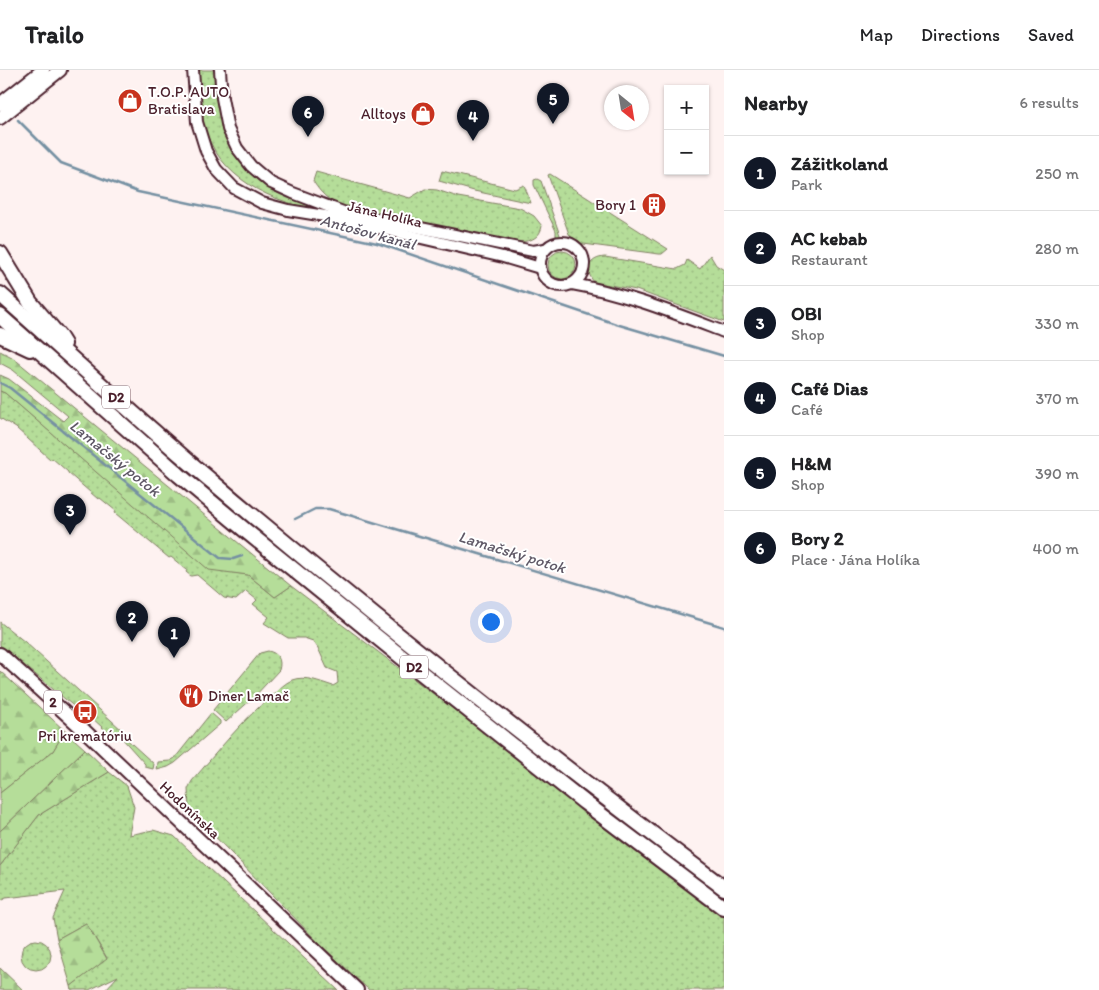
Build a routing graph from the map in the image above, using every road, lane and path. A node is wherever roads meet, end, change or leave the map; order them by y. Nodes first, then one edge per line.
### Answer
1 (43, 70) edge
2 (60, 70) edge
3 (193, 70) edge
4 (220, 70) edge
5 (0, 104) edge
6 (0, 118) edge
7 (545, 249) junction
8 (0, 253) edge
9 (540, 268) junction
10 (583, 271) junction
11 (572, 284) junction
12 (596, 288) junction
13 (0, 294) edge
14 (0, 316) edge
15 (724, 332) edge
16 (0, 335) edge
17 (46, 358) junction
18 (72, 358) junction
19 (0, 654) edge
20 (724, 888) edge
21 (724, 908) edge
22 (357, 990) edge

1 - 5 main road
2 - 6 main road
3 - 9 street, Jána Holíka
4 - 7 street, Jána Holíka
7 - 9 street
7 - 10 street
8 - 18 highway
9 - 11 street
10 - 11 street
10 - 12 street
11 - 12 street
12 - 15 street
13 - 18 highway, D2
14 - 17 highway, D2
16 - 17 highway
17 - 21 highway, D2
18 - 20 highway, D2
19 - 22 main road, Hodonínska / 2

